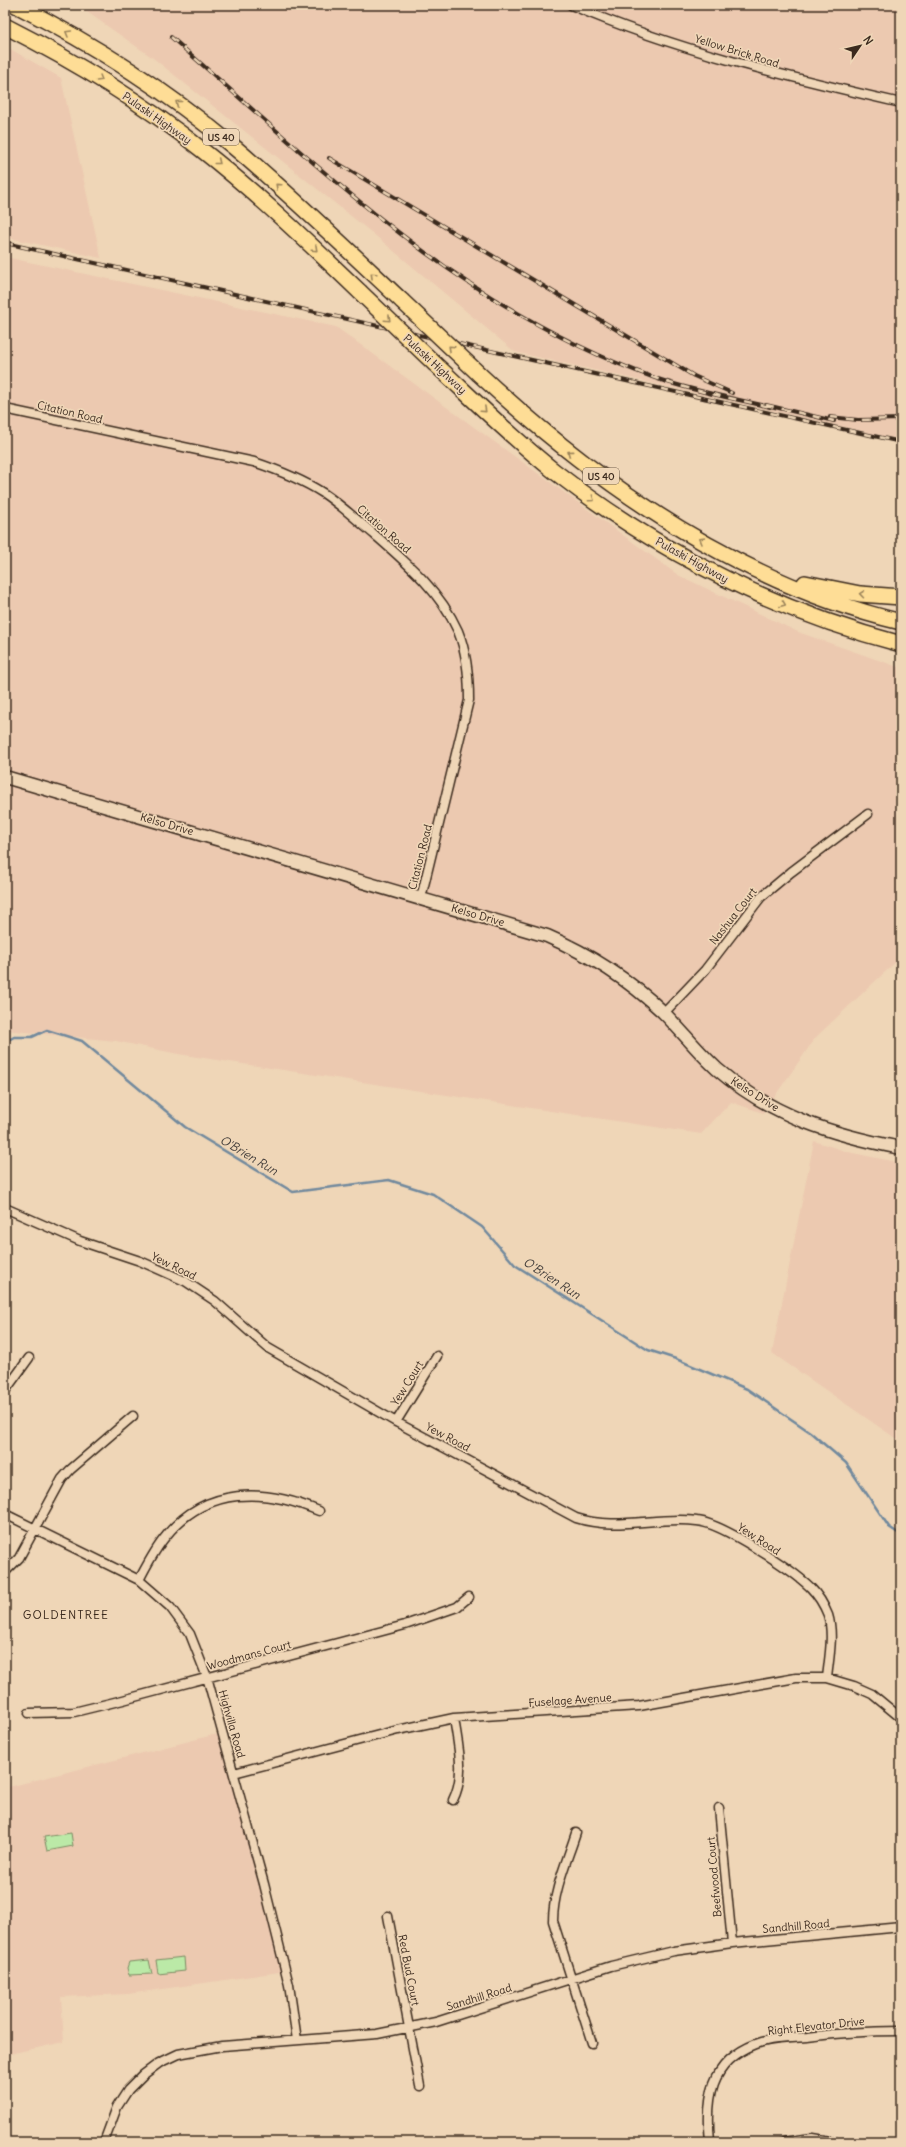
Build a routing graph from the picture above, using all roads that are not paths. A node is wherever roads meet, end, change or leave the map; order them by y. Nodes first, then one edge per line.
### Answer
1 (16, 5) edge
2 (571, 5) edge
3 (5, 26) edge
4 (901, 103) edge
5 (5, 409) edge
6 (760, 572) junction
7 (747, 589) junction
8 (901, 597) edge
9 (901, 622) edge
10 (901, 644) edge
11 (5, 777) edge
12 (868, 814) dead end
13 (421, 898) junction
14 (664, 1013) junction
15 (901, 1148) edge
16 (5, 1208) edge
17 (437, 1356) dead end
18 (29, 1358) dead end
19 (5, 1391) edge
20 (132, 1416) dead end
21 (396, 1422) junction
22 (319, 1511) dead end
23 (5, 1514) edge
24 (34, 1529) junction
25 (5, 1572) edge
26 (139, 1580) junction
27 (469, 1597) dead end
28 (207, 1677) junction
29 (827, 1678) junction
30 (29, 1713) dead end
31 (454, 1718) junction
32 (901, 1718) edge
33 (234, 1773) junction
34 (452, 1800) dead end
35 (719, 1808) dead end
36 (576, 1833) dead end
37 (388, 1916) dead end
38 (901, 1927) edge
39 (732, 1943) junction
40 (570, 1980) junction
41 (408, 2027) junction
42 (901, 2031) edge
43 (297, 2040) junction
44 (592, 2043) dead end
45 (420, 2086) dead end
46 (104, 2142) edge
47 (710, 2142) edge
48 (784, 2142) edge
49 (836, 2142) edge

6 -> 1 highway, Pulaski Highway / US 40, bridge
2 - 4 street, Yellow Brick Road
3 -> 7 highway, Pulaski Highway / US 40, bridge
5 - 13 street, Citation Road
6 - 7 highway
8 -> 6 highway
6 - 9 highway, Pulaski Highway / US 40
7 -> 10 highway, Pulaski Highway / US 40
11 - 13 street, Kelso Drive
12 - 14 street, Nashua Court
13 - 14 street, Kelso Drive
14 - 15 street, Kelso Drive
16 - 21 street, Yew Road
17 - 21 street, Yew Court
18 - 19 street
20 - 24 street
21 - 29 street, Yew Road
22 - 26 street
23 - 24 street, Highvilla Road
24 - 25 street
24 - 26 street, Highvilla Road
26 - 28 street, Highvilla Road
27 - 28 street, Woodmans Court
28 - 30 street, Woodmans Court
28 - 33 street, Highvilla Road
29 - 31 street, Fuselage Avenue
29 - 32 street, Fuselage Avenue
31 - 33 street, Fuselage Avenue
31 - 34 street
33 - 43 street, Highvilla Road
35 - 39 street, Beefwood Court
36 - 40 street
37 - 41 street, Red Bud Court
38 - 39 street, Sandhill Road
39 - 40 street, Sandhill Road
40 - 41 street, Sandhill Road
40 - 44 street
41 - 43 street, Sandhill Road
41 - 45 street, Red Bud Court
42 - 47 street, Right Elevator Drive
43 - 46 street, Sandhill Road
48 - 49 street

